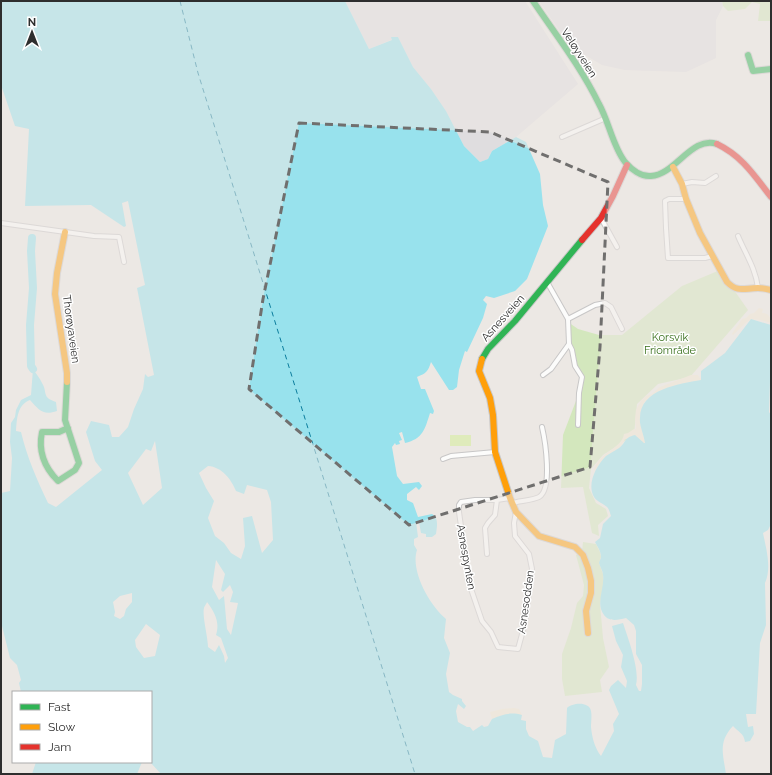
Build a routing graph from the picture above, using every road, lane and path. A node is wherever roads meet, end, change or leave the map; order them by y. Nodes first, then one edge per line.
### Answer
1 (534, 1) edge
2 (748, 55) dead end
3 (771, 69) edge
4 (606, 118) junction
5 (562, 137) dead end
6 (626, 165) junction
7 (673, 167) junction
8 (716, 176) dead end
9 (682, 184) junction
10 (771, 198) edge
11 (686, 199) junction
12 (601, 218) junction
13 (1, 223) edge
14 (65, 232) junction
15 (738, 236) dead end
16 (616, 247) dead end
17 (712, 256) junction
18 (124, 262) dead end
19 (547, 282) junction
20 (758, 288) junction
21 (771, 290) edge
22 (568, 319) junction
23 (622, 328) dead end
24 (569, 344) junction
25 (543, 375) dead end
26 (578, 424) dead end
27 (542, 427) dead end
28 (68, 428) junction
29 (495, 452) junction
30 (443, 459) dead end
31 (497, 500) junction
32 (511, 500) junction
33 (516, 512) junction
34 (486, 554) dead end
35 (588, 633) dead end
36 (518, 649) joint

1 - 4 street, Veløyveien
2 - 3 street
4 - 5 street
4 - 6 street, Veløyveien
6 - 7 street
6 - 12 street, Asnesveien
7 - 9 street
7 - 10 street
8 - 9 street
9 - 11 street
11 - 17 street
11 - 17 street
12 - 16 street
12 - 19 street, Asnesveien
13 - 14 street
14 - 18 street
14 - 28 street, Thorøyaveien
15 - 20 street
17 - 20 street
19 - 22 street
19 - 29 street, Asnesveien
20 - 21 street
22 - 23 street
22 - 24 street
24 - 25 street
24 - 26 street
27 - 32 street, Asnespynten
28 - 28 street, Thorøyaveien
29 - 30 street
29 - 32 street, Asnesveien
31 - 32 street, Asnespynten
31 - 34 street, Asnespynten
31 - 36 street, Asnespynten
32 - 33 street, Asnesveien
33 - 35 street, Asnesveien
33 - 36 street, Asnesodden

